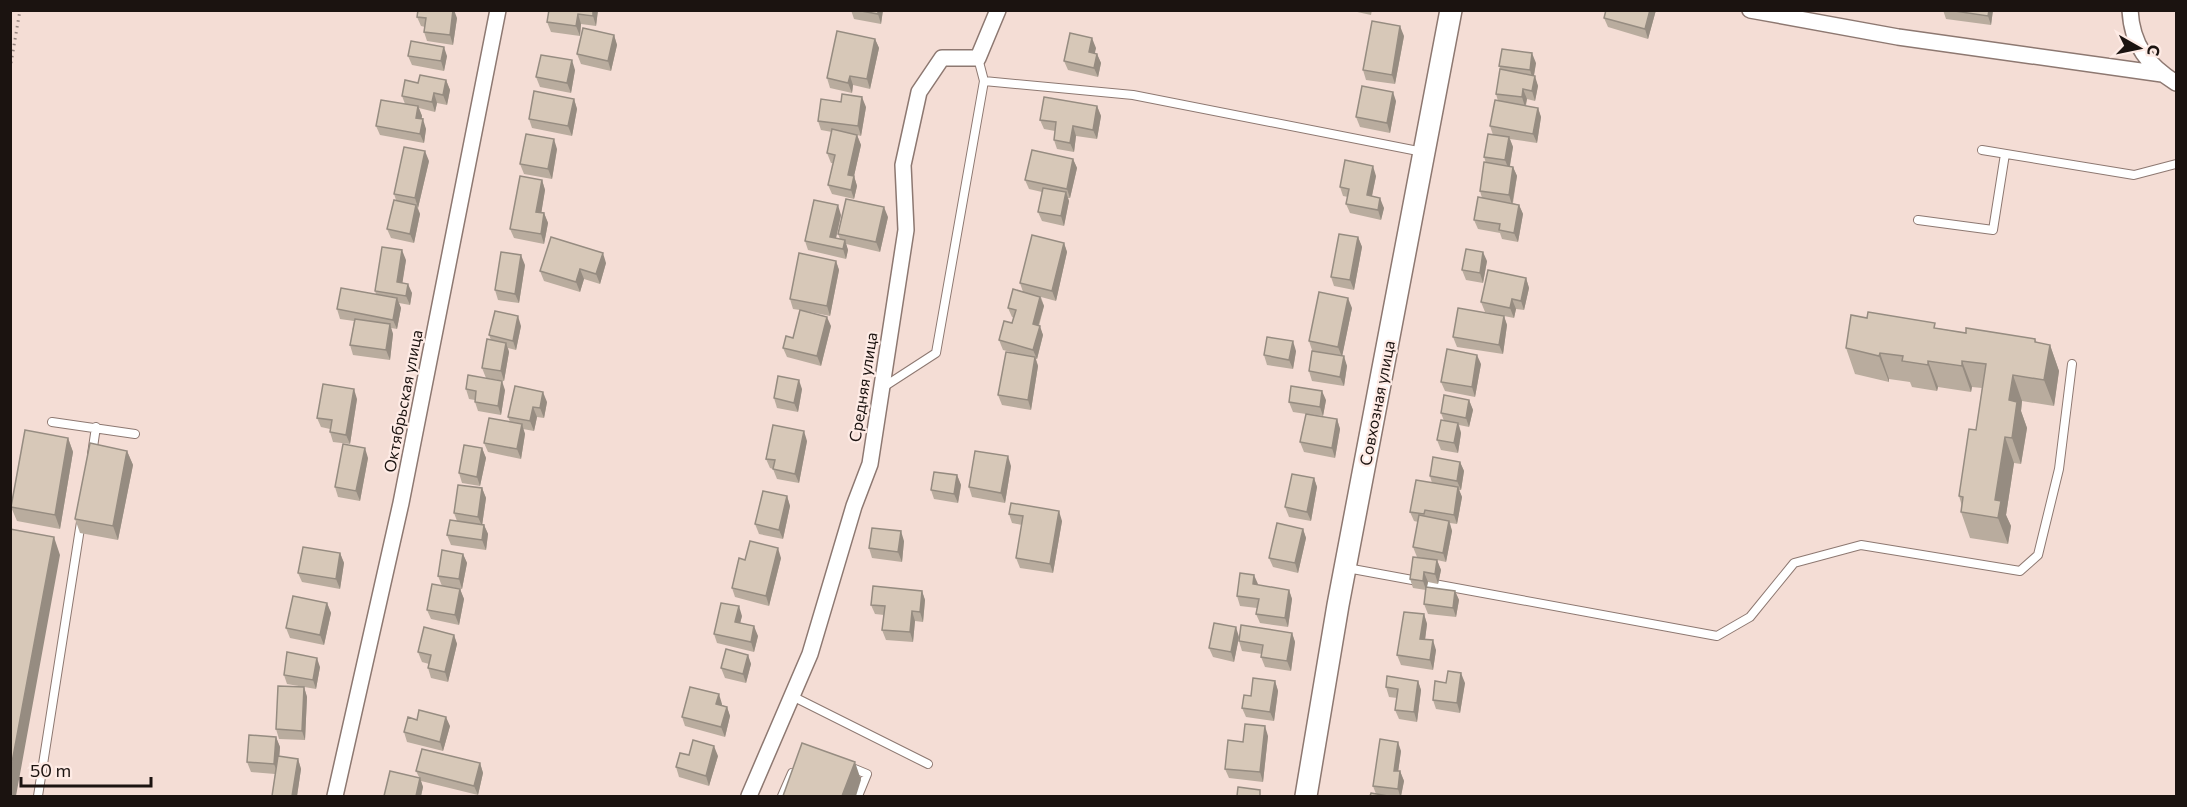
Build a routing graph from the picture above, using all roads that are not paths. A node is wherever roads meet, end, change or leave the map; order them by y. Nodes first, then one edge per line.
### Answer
1 (498, 10) edge
2 (998, 10) edge
3 (1451, 10) edge
4 (1750, 10) edge
5 (2130, 10) edge
6 (978, 58) junction
7 (2162, 74) junction
8 (984, 81) junction
9 (2176, 83) edge
10 (1982, 150) dead end
11 (1424, 153) junction
12 (2005, 154) junction
13 (2176, 164) edge
14 (1917, 220) dead end
15 (2072, 364) dead end
16 (882, 388) junction
17 (52, 422) dead end
18 (96, 427) junction
19 (135, 434) dead end
20 (90, 462) edge
21 (83, 508) edge
22 (1346, 567) junction
23 (792, 696) junction
24 (928, 764) dead end
25 (846, 765) edge
26 (795, 766) edge
27 (38, 796) edge
28 (335, 796) edge
29 (749, 796) edge
30 (782, 796) edge
31 (858, 796) edge
32 (1306, 796) edge

1 - 28 street, Октябрьская улица
2 - 6 street
3 - 11 street, Совхозная улица
4 - 7 street
5 - 7 street
6 - 8 lane
6 - 16 street, Средняя улица
7 - 9 street
8 - 11 lane
8 - 16 lane
10 - 12 lane
11 - 22 street, Совхозная улица
12 - 13 lane
12 - 14 lane
15 - 22 lane
16 - 23 street, Средняя улица
17 - 18 lane
18 - 19 lane
18 - 20 lane
21 - 27 lane
22 - 32 street, Совхозная улица
23 - 24 lane
23 - 29 street, Средняя улица
25 - 31 lane
26 - 30 lane

